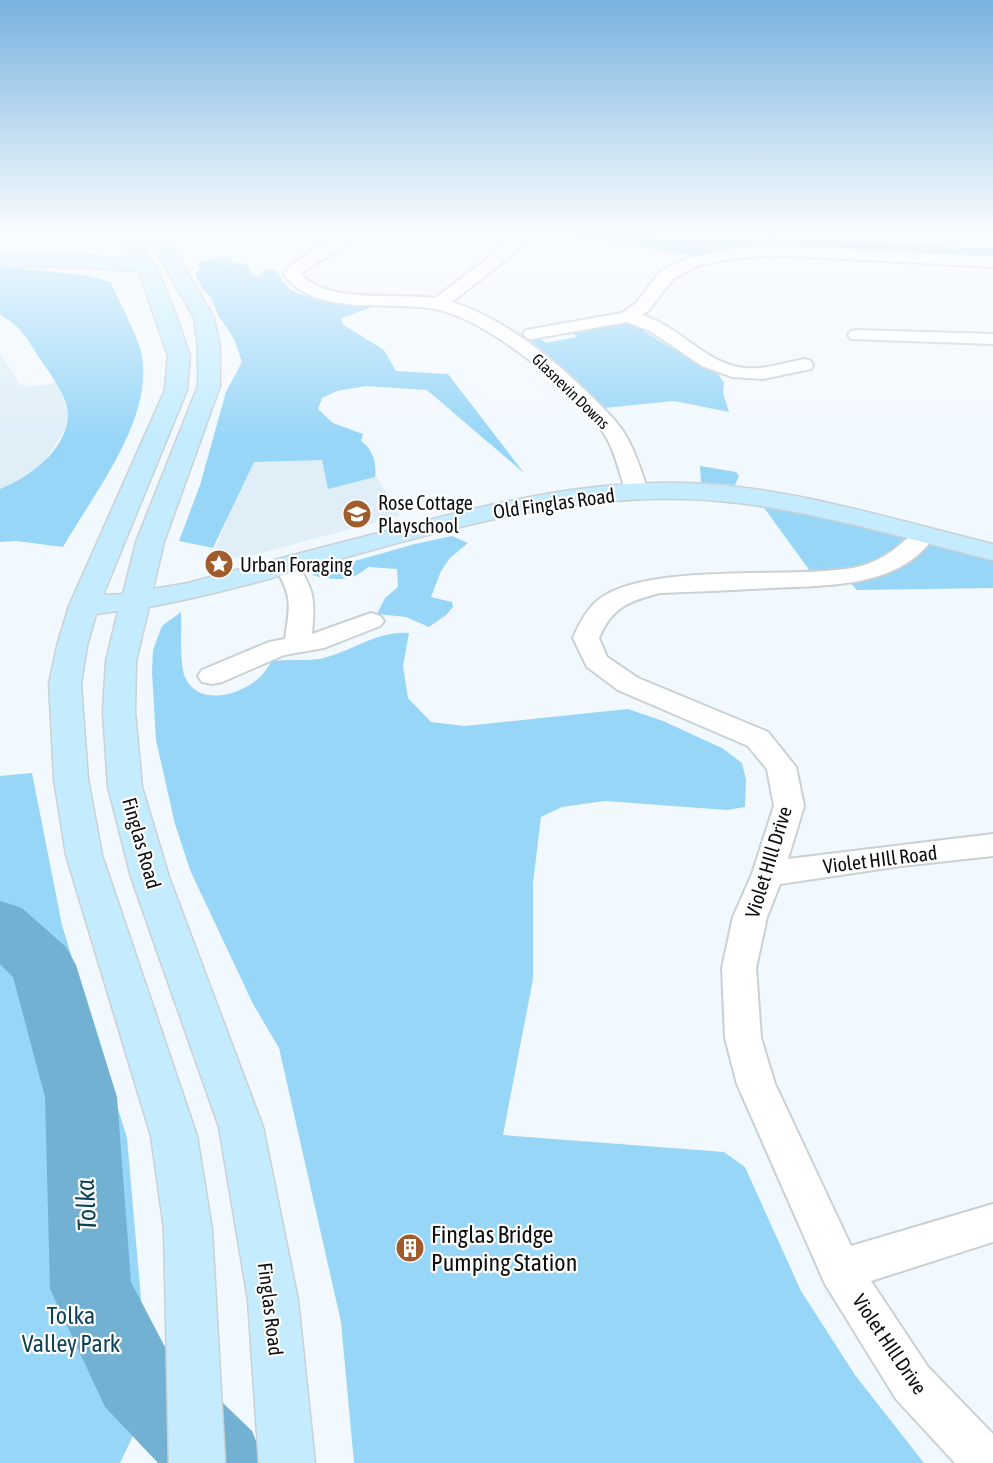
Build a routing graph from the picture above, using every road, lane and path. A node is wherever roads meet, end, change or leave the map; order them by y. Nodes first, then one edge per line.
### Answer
1 (161, 301) edge
2 (191, 301) edge
3 (392, 301) edge
4 (442, 301) edge
5 (646, 301) edge
6 (439, 304) junction
7 (627, 317) junction
8 (532, 334) dead end
9 (857, 335) dead end
10 (993, 339) edge
11 (804, 365) dead end
12 (637, 492) junction
13 (922, 537) junction
14 (993, 552) edge
15 (286, 566) junction
16 (136, 601) junction
17 (84, 606) junction
18 (371, 621) dead end
19 (298, 644) junction
20 (212, 676) dead end
21 (993, 845) edge
22 (768, 874) junction
23 (993, 1223) edge
24 (840, 1270) junction
25 (197, 1463) edge
26 (287, 1463) edge
27 (988, 1463) edge

1 - 17 main road, Finglas Road
2 - 16 main road, Finglas Road
3 - 6 street, Glasnevin Downs
4 - 6 street
5 - 7 street
6 - 12 street, Glasnevin Downs
7 - 8 street, Glasnevin Downs
7 - 11 street, Glasnevin Downs
9 - 10 street
12 - 13 main road, Old Finglas Road
12 - 15 main road, Old Finglas Road
13 - 14 main road, Old Finglas Road
13 - 22 street, Violet HIll Drive
15 - 16 main road, Old Finglas Road
15 - 19 street
16 - 17 main road, Old Finglas Road
16 - 26 main road, Finglas Road
17 - 25 main road, Finglas Road
18 - 19 street
19 - 20 street
21 - 22 street, Violet HIll Road
22 - 24 street, Violet HIll Drive
23 - 24 street
24 - 27 street, Violet HIll Drive

